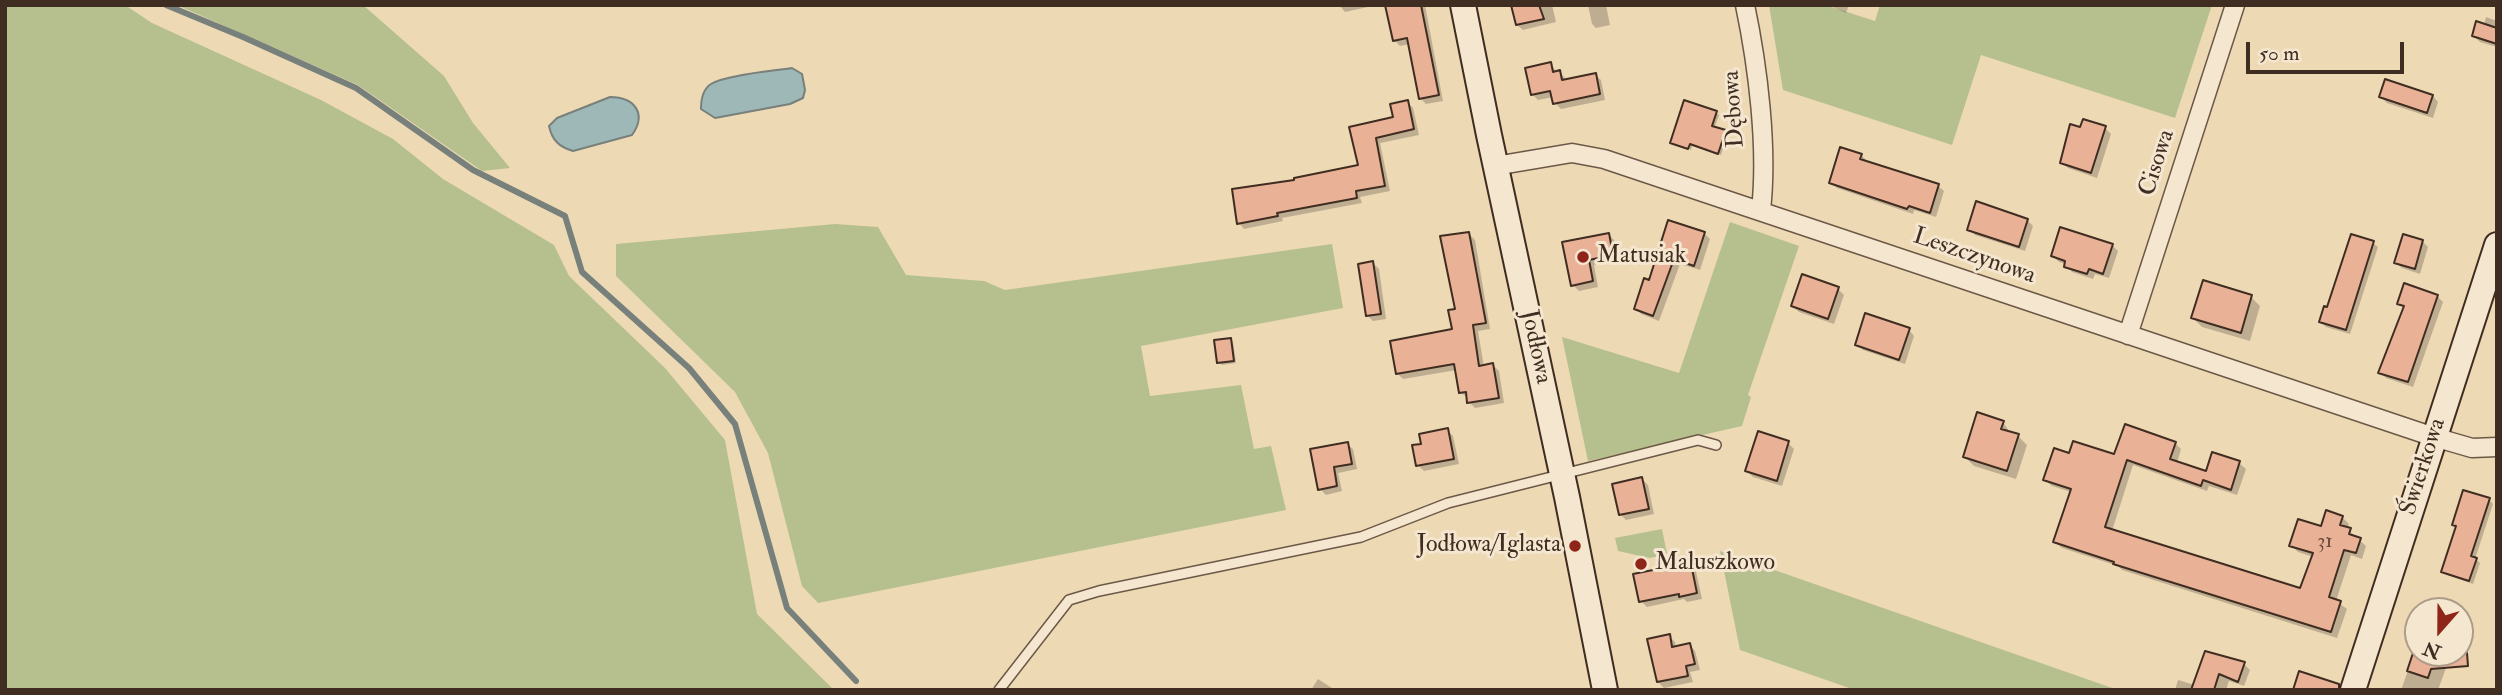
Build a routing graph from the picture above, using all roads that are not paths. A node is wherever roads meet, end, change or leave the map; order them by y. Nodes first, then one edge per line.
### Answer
1 (1463, 5) edge
2 (1745, 5) edge
3 (2235, 5) edge
4 (1495, 166) junction
5 (1761, 210) junction
6 (2497, 245) edge
7 (2128, 335) junction
8 (2434, 437) junction
9 (1716, 445) dead end
10 (2497, 447) edge
11 (1562, 475) junction
12 (999, 690) edge
13 (1605, 690) edge
14 (2353, 690) edge

1 - 4 street, Jodłowa
2 - 5 street, Dębowa
3 - 7 street, Cisowa
4 - 5 street, Leszczynowa
4 - 11 street, Jodłowa
5 - 7 street, Leszczynowa
6 - 8 street, Świerkowa
7 - 8 street, Leszczynowa
8 - 10 street, Leszczynowa
8 - 14 street, Świerkowa
9 - 11 lane
11 - 12 lane
11 - 13 street, Jodłowa

